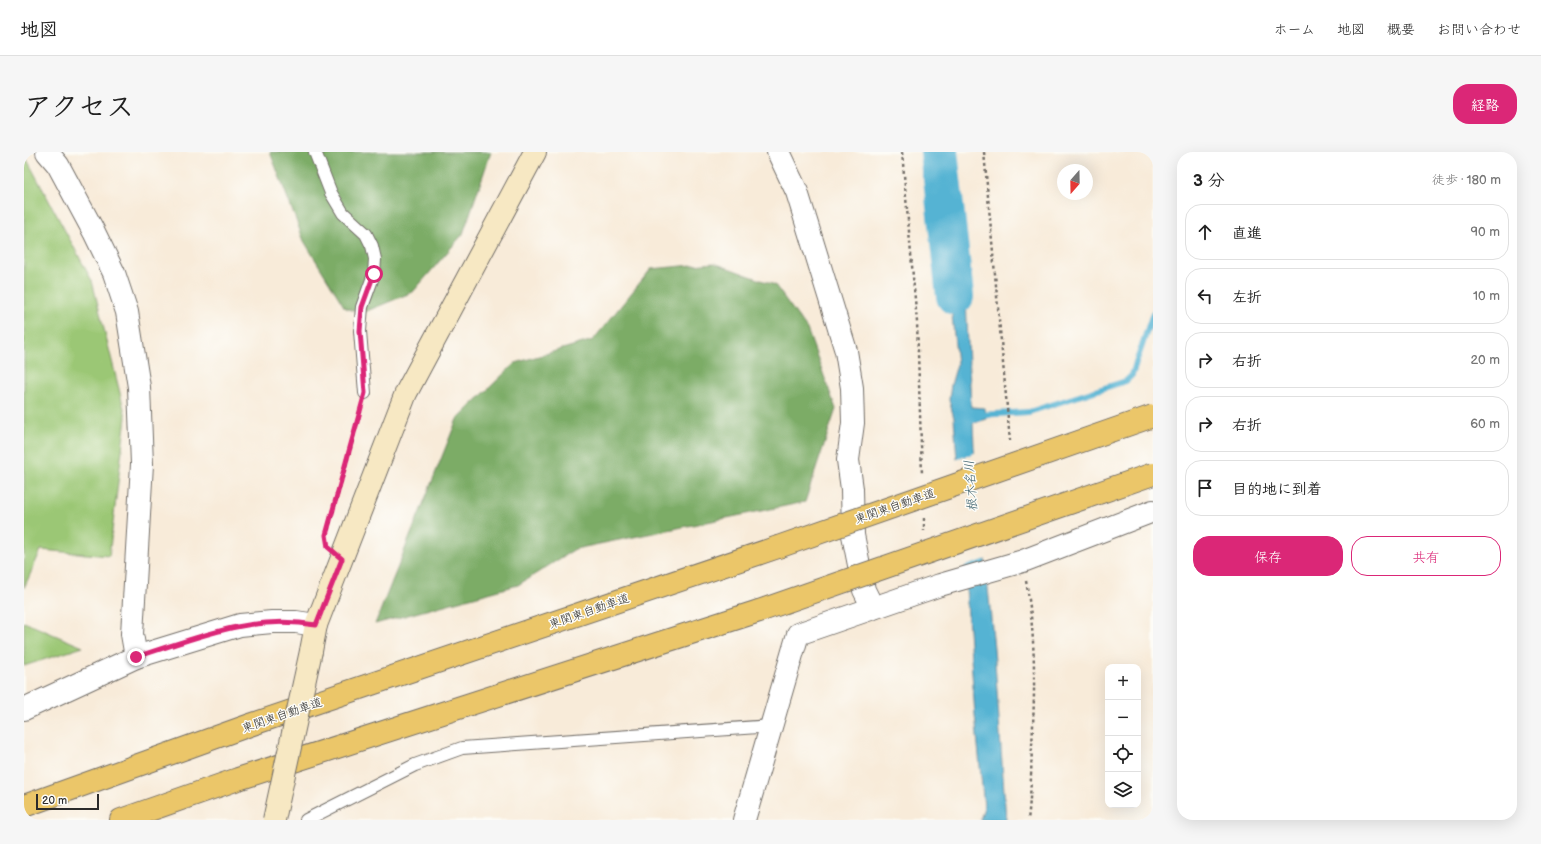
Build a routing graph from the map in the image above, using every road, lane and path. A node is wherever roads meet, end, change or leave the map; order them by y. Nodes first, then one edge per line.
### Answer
1 (47, 152) edge
2 (315, 152) edge
3 (535, 152) edge
4 (778, 152) edge
5 (902, 152) edge
6 (984, 152) edge
7 (365, 393) joint
8 (1153, 416) edge
9 (1010, 441) dead end
10 (1153, 474) edge
11 (922, 479) dead end
12 (923, 511) dead end
13 (1153, 511) edge
14 (924, 534) dead end
15 (342, 559) junction
16 (1017, 563) junction
17 (873, 608) junction
18 (316, 625) junction
19 (136, 657) junction
20 (24, 709) edge
21 (771, 726) junction
22 (24, 806) edge
23 (121, 820) edge
24 (274, 820) edge
25 (306, 820) edge
26 (744, 820) edge
27 (1028, 820) edge

1 - 19 street
2 - 7 lane
3 - 15 street
4 - 17 street
5 - 11 path
6 - 9 path
7 - 15 path
8 - 22 highway, 東関東自動車道, bridge
10 - 23 highway, bridge
12 - 14 path
13 - 16 street
15 - 18 street
16 - 17 street
16 - 27 path
17 - 21 street
18 - 19 street
18 - 24 street, bridge
19 - 20 street
21 - 25 lane
21 - 26 street

